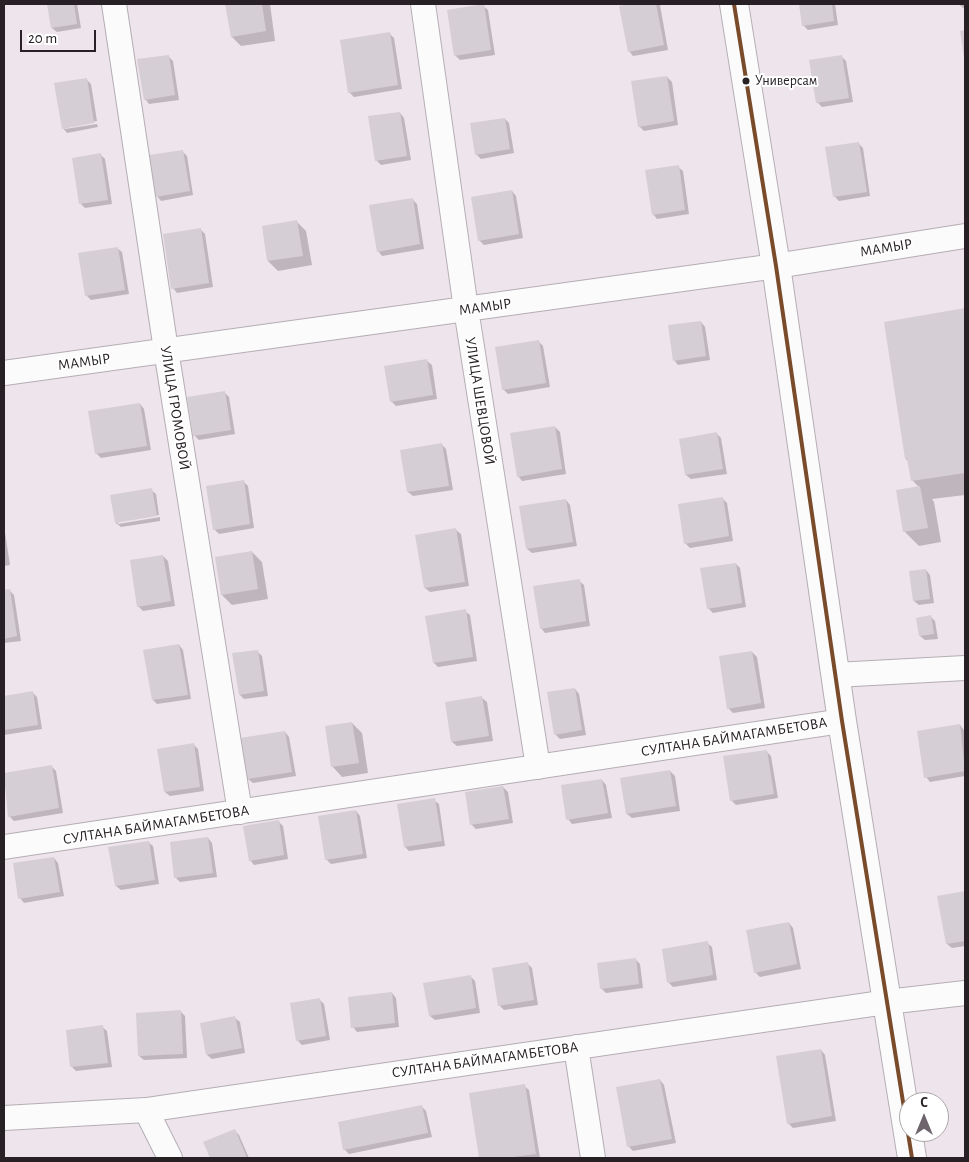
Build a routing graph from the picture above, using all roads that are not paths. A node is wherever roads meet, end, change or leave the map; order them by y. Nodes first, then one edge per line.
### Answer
1 (114, 4) edge
2 (423, 4) edge
3 (734, 4) edge
4 (965, 236) edge
5 (776, 266) junction
6 (466, 309) junction
7 (166, 350) junction
8 (4, 374) edge
9 (965, 668) edge
10 (835, 675) junction
11 (842, 721) junction
12 (538, 767) junction
13 (240, 812) junction
14 (4, 848) edge
15 (965, 993) edge
16 (887, 1002) junction
17 (576, 1047) junction
18 (146, 1110) junction
19 (4, 1118) edge
20 (170, 1158) edge
21 (594, 1158) edge
22 (912, 1158) edge

1 - 7 street, УЛИЦА ГРОМОВОЙ
2 - 6 street, УЛИЦА ШЕВЦОВОЙ
3 - 5 main road
4 - 5 street, МАМЫР
5 - 6 street, МАМЫР
5 - 10 main road
6 - 7 street, МАМЫР
6 - 12 street, УЛИЦА ШЕВЦОВОЙ
7 - 8 street, МАМЫР
7 - 13 street, УЛИЦА ГРОМОВОЙ
9 - 10 street
10 - 11 main road
11 - 12 street, СУЛТАНА БАЙМАГАМБЕТОВА
11 - 16 main road
12 - 13 street, СУЛТАНА БАЙМАГАМБЕТОВА
13 - 14 street, СУЛТАНА БАЙМАГАМБЕТОВА
15 - 16 street, СУЛТАНА БАЙМАГАМБЕТОВА
16 - 17 street, СУЛТАНА БАЙМАГАМБЕТОВА
16 - 22 main road
17 - 18 street, СУЛТАНА БАЙМАГАМБЕТОВА
17 - 21 street
18 - 19 street, СУЛТАНА БАЙМАГАМБЕТОВА
18 - 20 street

